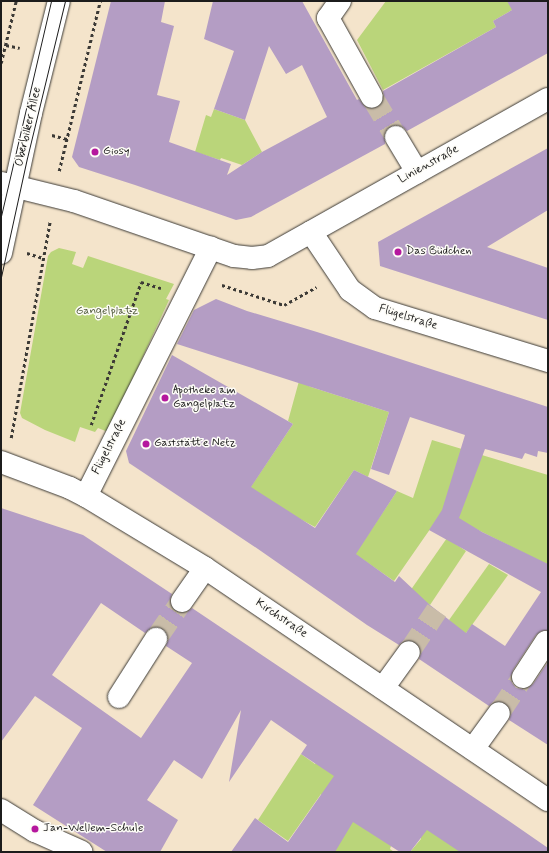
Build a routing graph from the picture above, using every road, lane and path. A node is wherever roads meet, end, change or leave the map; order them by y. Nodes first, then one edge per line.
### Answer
1 (16, 1) edge
2 (59, 1) edge
3 (100, 1) edge
4 (340, 1) edge
5 (5, 45) junction
6 (21, 48) dead end
7 (1, 63) edge
8 (372, 97) tunnel mouth
9 (548, 99) edge
10 (51, 135) dead end
11 (396, 137) tunnel mouth
12 (67, 139) junction
13 (416, 172) junction
14 (58, 176) dead end
15 (8, 185) edge
16 (49, 222) dead end
17 (311, 232) junction
18 (211, 248) junction
19 (1, 253) edge
20 (27, 253) dead end
21 (43, 258) junction
22 (338, 273) junction
23 (196, 277) junction
24 (186, 297) junction
25 (548, 361) edge
26 (89, 430) dead end
27 (11, 438) dead end
28 (1, 462) edge
29 (86, 496) junction
30 (205, 568) junction
31 (182, 601) tunnel mouth
32 (156, 640) tunnel mouth
33 (546, 642) dead end
34 (409, 652) tunnel mouth
35 (523, 677) tunnel mouth
36 (383, 688) junction
37 (119, 697) dead end
38 (499, 712) tunnel mouth
39 (474, 749) junction
40 (548, 800) edge
41 (1, 810) edge
42 (82, 852) edge

1 - 5 path
2 - 15 street, Oberbilker Allee
3 - 12 path
4 - 8 street
5 - 6 path
5 - 7 path
9 - 13 street, Linienstraße
10 - 12 path
11 - 13 street
12 - 14 path
13 - 17 street, Linienstraße
15 - 18 street
15 - 19 street, Oberbilker Allee
16 - 21 path
17 - 18 street
17 - 22 street, Flügelstraße
18 - 23 street, Flügelstraße
20 - 21 path
21 - 27 path
22 - 23 path
22 - 25 street, Flügelstraße
23 - 24 street, Flügelstraße
24 - 26 path
24 - 29 street, Flügelstraße
28 - 29 street, Kirchstraße
29 - 30 street, Kirchstraße
30 - 31 street
30 - 36 street, Kirchstraße
32 - 37 street
33 - 35 street
34 - 36 street
36 - 39 street, Kirchstraße
38 - 39 street
39 - 40 street, Kirchstraße
41 - 42 street

